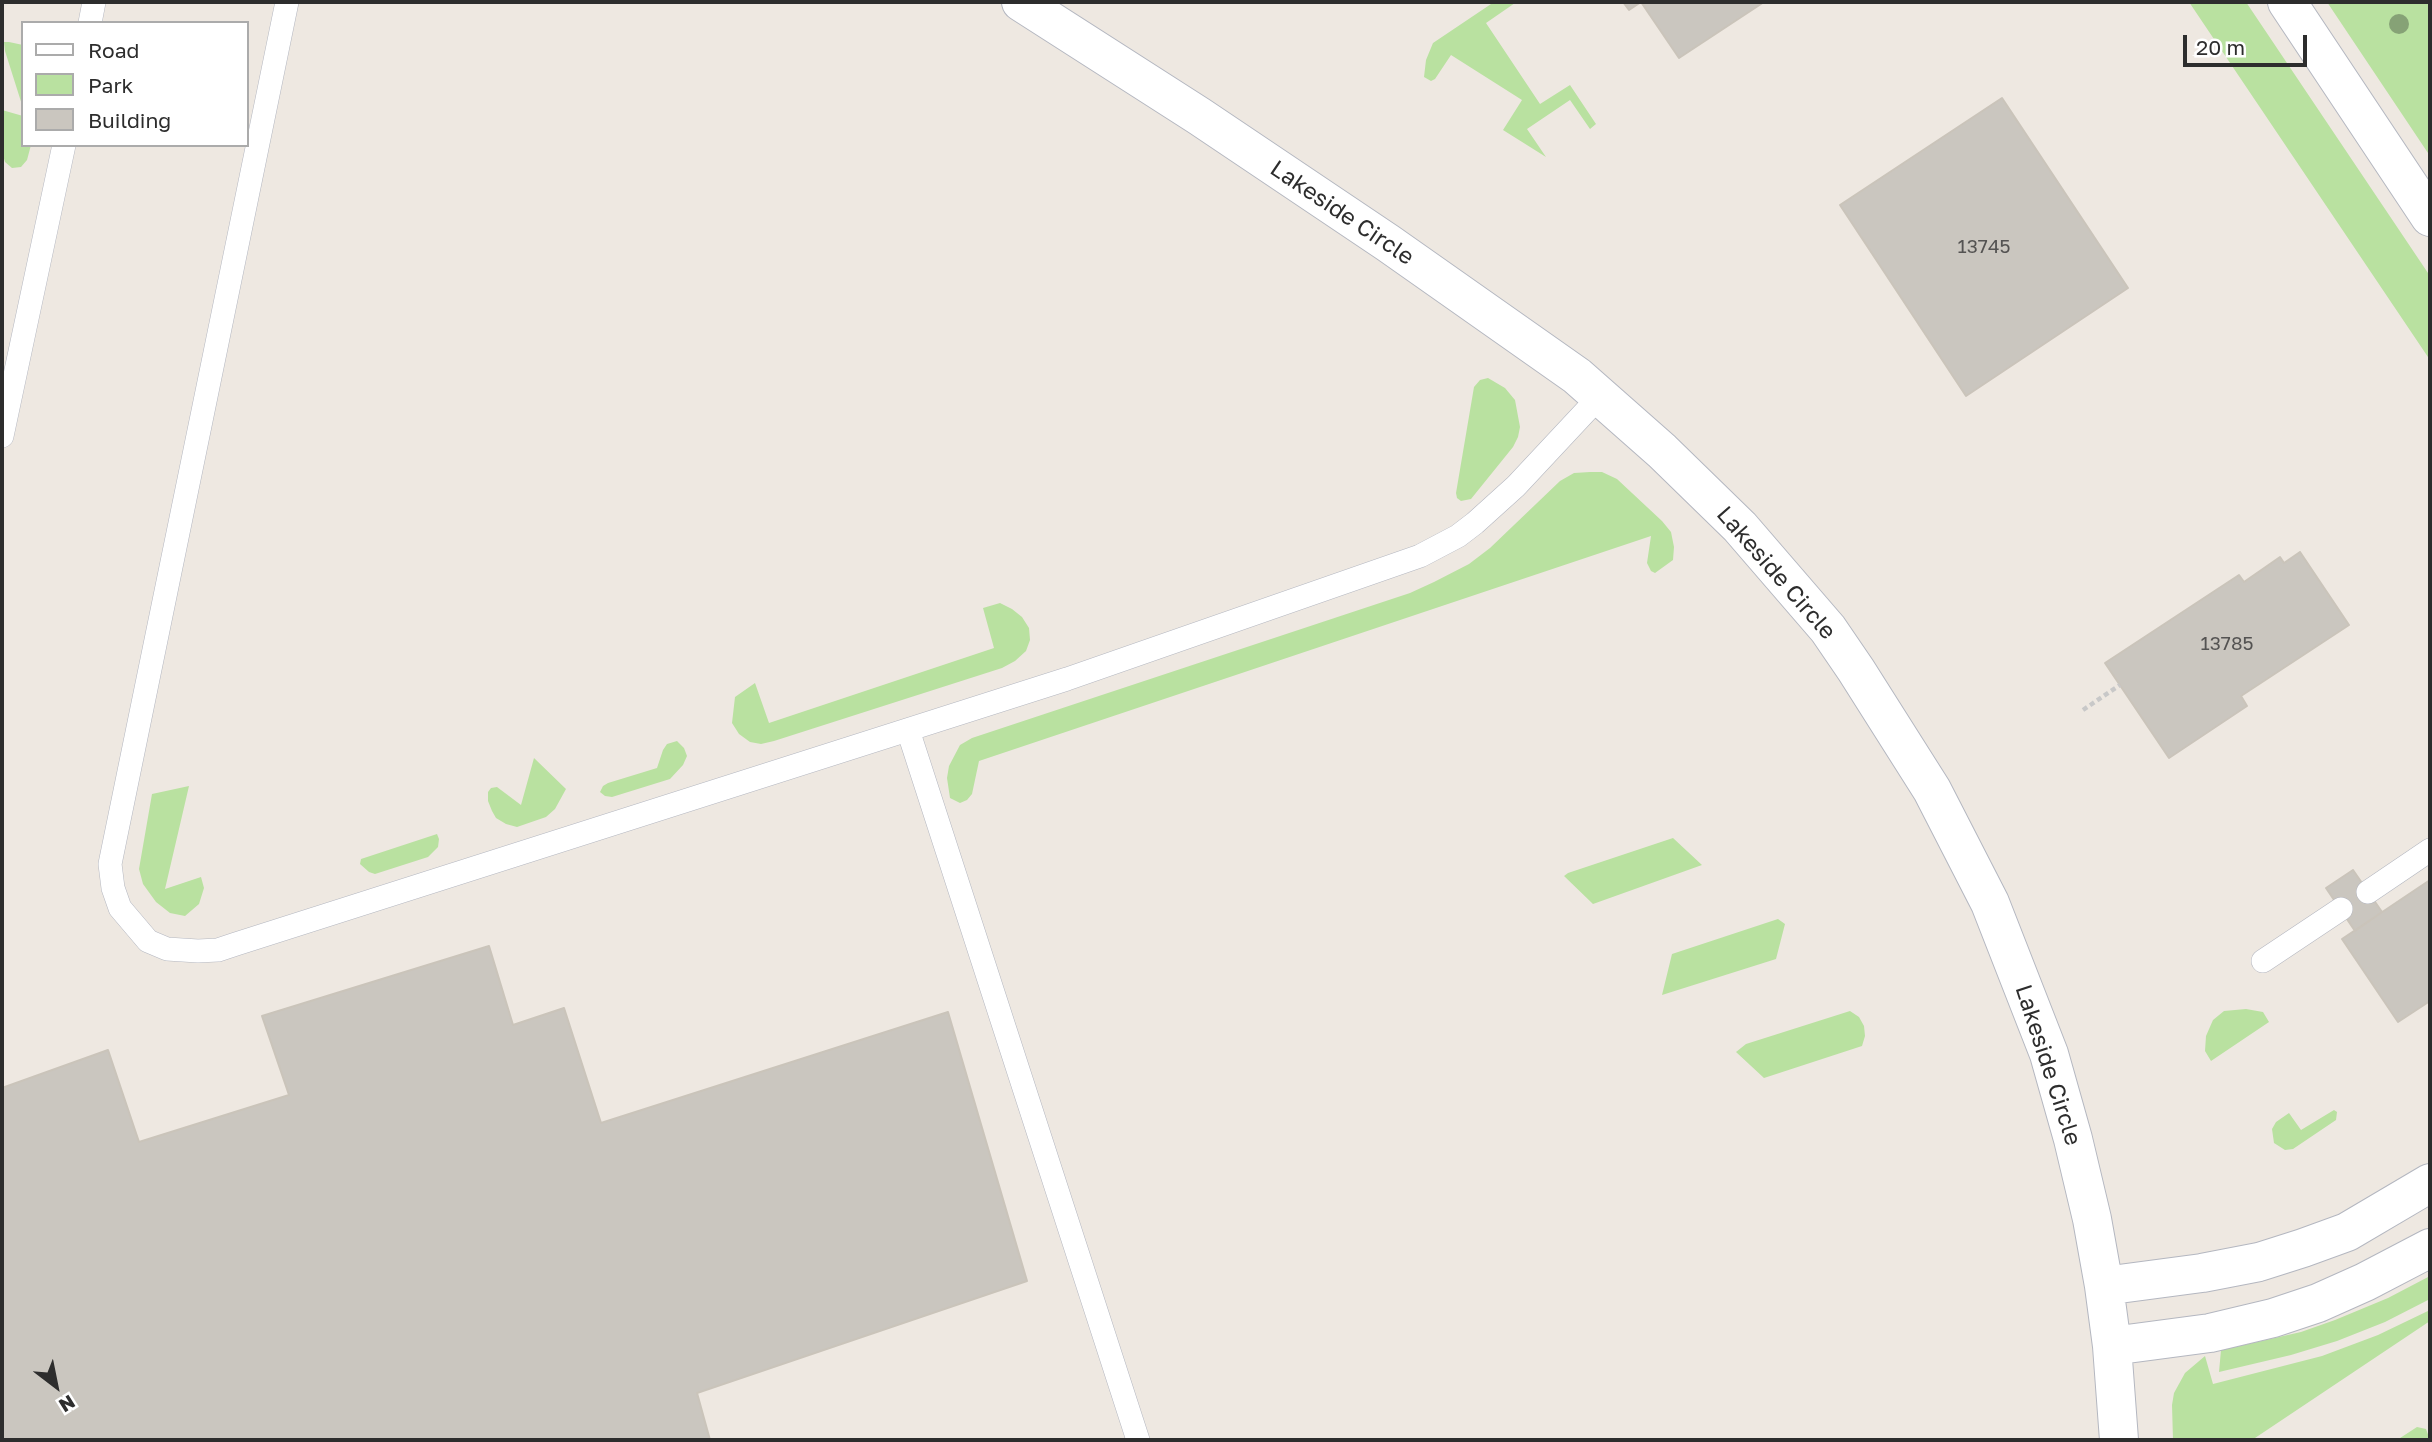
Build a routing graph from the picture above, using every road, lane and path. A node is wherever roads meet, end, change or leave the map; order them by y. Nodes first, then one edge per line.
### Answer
1 (94, 2) edge
2 (288, 2) edge
3 (1021, 2) edge
4 (2287, 2) edge
5 (90, 21) edge
6 (64, 147) edge
7 (2430, 217) edge
8 (1601, 395) junction
9 (2, 436) edge
10 (2120, 685) dead end
11 (2083, 710) dead end
12 (908, 730) junction
13 (2430, 849) edge
14 (2368, 892) dead end
15 (2341, 909) dead end
16 (2263, 961) dead end
17 (2430, 1183) edge
18 (2430, 1248) edge
19 (2104, 1286) junction
20 (2112, 1346) junction
21 (1138, 1440) edge
22 (2119, 1440) edge

1 - 5 lane
2 - 12 lane
3 - 8 street, Lakeside Circle
4 - 7 street
6 - 9 lane
8 - 12 lane
8 - 19 street, Lakeside Circle
10 - 11 path
12 - 21 lane
13 - 14 lane
15 - 16 lane
17 - 19 street
18 - 20 street
19 - 20 street, Lakeside Circle
20 - 22 street, Lakeside Circle

